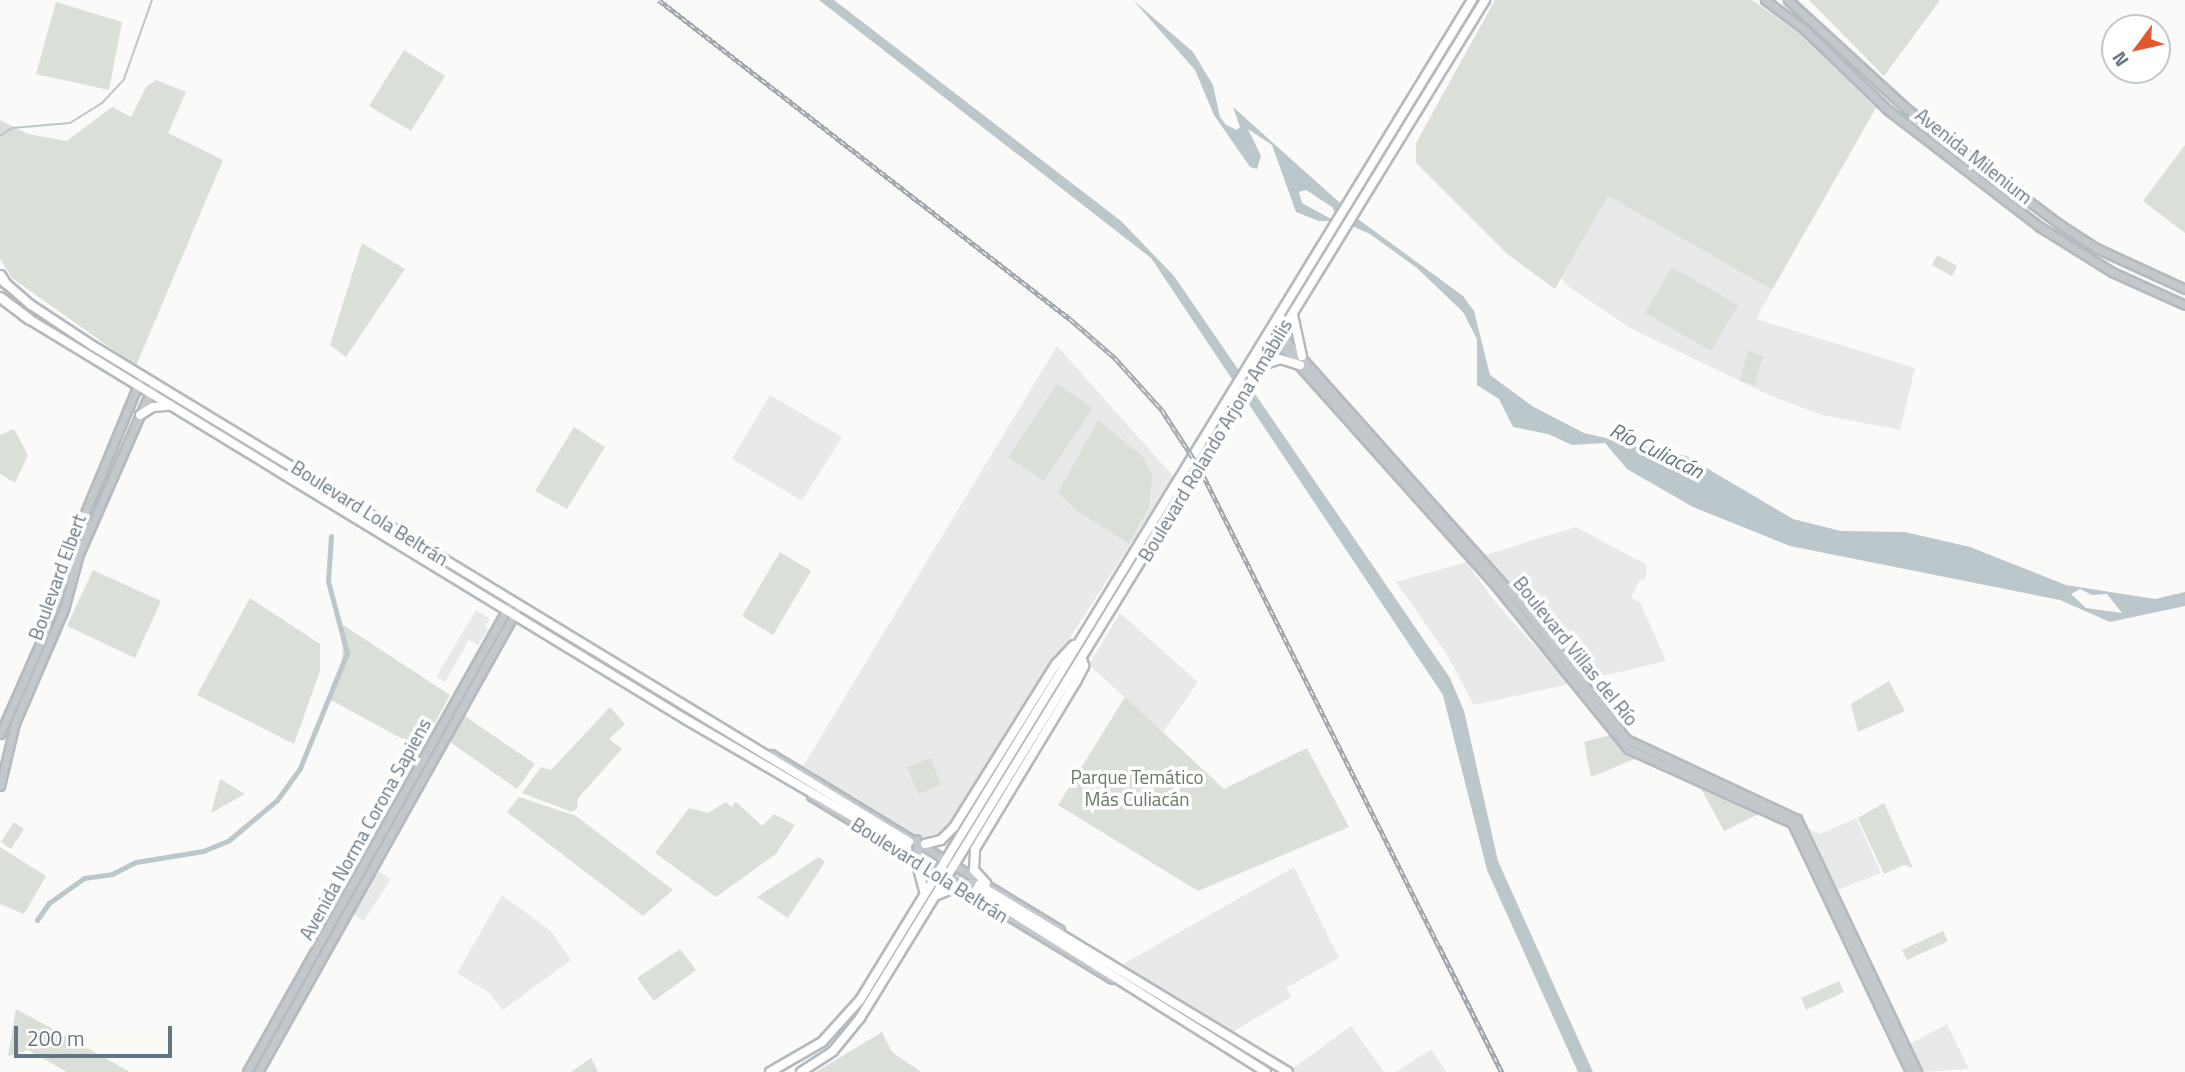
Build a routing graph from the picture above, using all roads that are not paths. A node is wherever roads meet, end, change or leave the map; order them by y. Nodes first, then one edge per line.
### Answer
1 (1472, 0) edge
2 (1485, 0) edge
3 (1765, 0) edge
4 (1787, 0) edge
5 (1779, 9) junction
6 (2, 279) edge
7 (2185, 289) edge
8 (0, 297) edge
9 (0, 303) edge
10 (2185, 305) edge
11 (1293, 311) junction
12 (29, 318) junction
13 (1272, 330) junction
14 (1279, 337) junction
15 (1304, 364) junction
16 (1262, 365) junction
17 (142, 375) junction
18 (154, 383) junction
19 (139, 387) junction
20 (149, 394) junction
21 (170, 406) junction
22 (140, 415) junction
23 (515, 604) junction
24 (510, 613) junction
25 (1079, 641) junction
26 (1082, 659) junction
27 (0, 734) edge
28 (0, 786) edge
29 (925, 844) junction
30 (912, 849) junction
31 (949, 861) junction
32 (934, 873) junction
33 (944, 879) junction
34 (978, 886) junction
35 (957, 887) junction
36 (924, 891) junction
37 (932, 899) junction
38 (247, 1072) edge
39 (258, 1072) edge
40 (770, 1072) edge
41 (801, 1072) edge
42 (1266, 1072) edge
43 (1288, 1072) edge
44 (1910, 1072) edge
45 (1917, 1072) edge

1 - 13 main road, Boulevard Rolando Arjona Amábilis
2 - 11 main road, Boulevard Rolando Arjona Amábilis
3 - 5 street, Avenida Milenium
4 - 5 street
4 - 7 street, Avenida Milenium
5 - 10 street, Avenida Milenium
6 - 17 main road, Boulevard Lola Beltrán
8 - 12 main road
9 - 12 main road, Boulevard Lola Beltrán
11 - 14 main road, Boulevard Rolando Arjona Amábilis
11 - 15 main road
12 - 19 main road, Boulevard Lola Beltrán
13 - 14 street, Boulevard Villas del Río
13 - 25 main road, Boulevard Rolando Arjona Amábilis
14 - 15 street, Boulevard Villas del Río
14 - 16 main road, Boulevard Rolando Arjona Amábilis
15 - 16 main road
15 - 44 street, Boulevard Villas del Río
15 - 45 street, Boulevard Villas del Río
16 - 26 main road, Boulevard Rolando Arjona Amábilis
17 - 18 main road, Boulevard Lola Beltrán
17 - 19 street, Boulevard Elbert
18 - 20 street, Boulevard Elbert
18 - 23 main road, Boulevard Lola Beltrán
19 - 20 main road, Boulevard Lola Beltrán
19 - 27 street, Boulevard Elbert
20 - 21 main road, Boulevard Lola Beltrán
20 - 22 street, Boulevard Elbert
21 - 22 main road
21 - 24 main road, Boulevard Lola Beltrán
22 - 28 street, Boulevard Elbert
23 - 24 street, Avenida Norma Corona Sapiens
23 - 30 main road, Boulevard Lola Beltrán
24 - 30 main road, Boulevard Lola Beltrán
24 - 38 street, Avenida Norma Corona Sapiens
24 - 39 street, Avenida Norma Corona Sapiens
25 - 29 main road
25 - 31 main road, Boulevard Rolando Arjona Amábilis
26 - 31 main road, Boulevard Rolando Arjona Amábilis
26 - 34 main road
29 - 30 street, Boulevard Lola Beltrán
29 - 31 street, Boulevard Lola Beltrán
30 - 32 street, Boulevard Lola Beltrán
30 - 36 main road
31 - 32 main road, Boulevard Rolando Arjona Amábilis
31 - 33 main road, Boulevard Rolando Arjona Amábilis
31 - 34 street, Boulevard Lola Beltrán
32 - 33 street, Boulevard Lola Beltrán
32 - 36 main road, Boulevard Rolando Arjona Amábilis
33 - 35 street, Boulevard Lola Beltrán
33 - 37 main road, Boulevard Rolando Arjona Amábilis
34 - 35 street, Boulevard Lola Beltrán
34 - 42 main road, Boulevard Lola Beltrán
34 - 43 main road, Boulevard Lola Beltrán
35 - 37 main road
36 - 40 main road, Boulevard Rolando Arjona Amábilis
37 - 41 main road, Boulevard Rolando Arjona Amábilis

